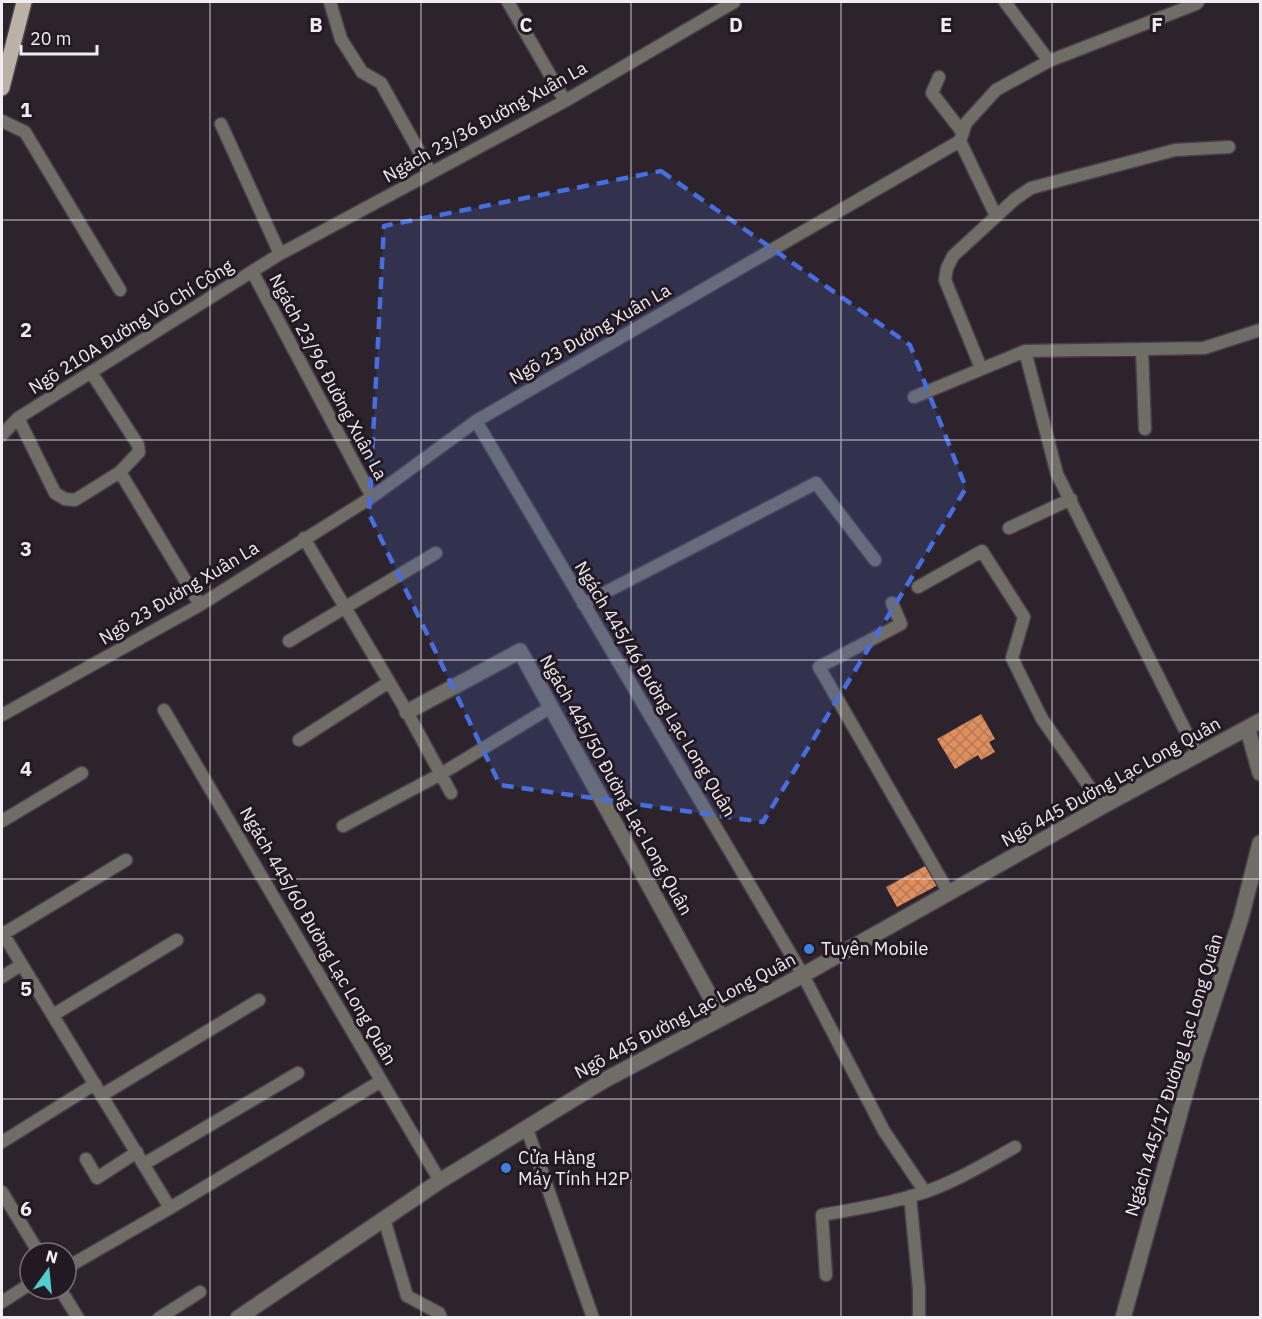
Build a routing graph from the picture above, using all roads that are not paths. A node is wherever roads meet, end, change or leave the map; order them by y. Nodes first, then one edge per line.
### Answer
1 (24, 2) edge
2 (330, 2) edge
3 (508, 2) edge
4 (734, 2) edge
5 (1005, 2) edge
6 (1198, 2) edge
7 (1049, 61) junction
8 (939, 77) dead end
9 (2, 88) edge
10 (565, 101) junction
11 (2, 121) edge
12 (221, 124) dead end
13 (961, 137) junction
14 (1229, 147) dead end
15 (431, 173) junction
16 (996, 216) junction
17 (280, 254) junction
18 (254, 273) junction
19 (120, 290) dead end
20 (1260, 330) edge
21 (1142, 349) junction
22 (1025, 351) junction
23 (981, 368) junction
24 (91, 372) junction
25 (914, 397) dead end
26 (18, 418) junction
27 (476, 421) junction
28 (1145, 429) dead end
29 (2, 435) edge
30 (120, 472) junction
31 (372, 497) junction
32 (1071, 499) junction
33 (1009, 528) dead end
34 (304, 538) junction
35 (436, 553) dead end
36 (875, 560) dead end
37 (918, 586) dead end
38 (892, 603) dead end
39 (583, 604) junction
40 (200, 605) junction
41 (345, 606) junction
42 (289, 640) dead end
43 (389, 682) junction
44 (551, 708) junction
45 (164, 710) dead end
46 (407, 712) junction
47 (2, 715) edge
48 (1254, 725) edge
49 (299, 740) dead end
50 (1198, 756) junction
51 (82, 773) dead end
52 (1260, 773) edge
53 (441, 774) junction
54 (451, 793) dead end
55 (1103, 807) junction
56 (2, 821) edge
57 (343, 826) dead end
58 (1260, 843) edge
59 (126, 860) dead end
60 (950, 892) junction
61 (2, 933) edge
62 (177, 940) dead end
63 (21, 964) junction
64 (803, 975) junction
65 (2, 977) edge
66 (259, 1000) dead end
67 (53, 1015) junction
68 (722, 1018) junction
69 (298, 1073) dead end
70 (381, 1081) junction
71 (98, 1090) junction
72 (527, 1129) junction
73 (2, 1142) edge
74 (1015, 1147) dead end
75 (137, 1152) junction
76 (86, 1159) dead end
77 (144, 1164) junction
78 (440, 1181) junction
79 (925, 1192) junction
80 (2, 1193) edge
81 (910, 1196) junction
82 (170, 1208) junction
83 (384, 1219) junction
84 (32, 1241) edge
85 (78, 1261) edge
86 (826, 1275) dead end
87 (18, 1292) edge
88 (200, 1292) dead end
89 (68, 1301) edge
90 (2, 1302) edge
91 (78, 1317) edge
92 (159, 1317) edge
93 (237, 1317) edge
94 (441, 1317) edge
95 (593, 1317) edge
96 (919, 1317) edge
97 (1123, 1317) edge

1 - 9 main road
2 - 15 lane
3 - 10 lane
4 - 10 lane, Ngách 23/36 Đường Xuân La
5 - 7 lane
6 - 7 lane, Ngõ 23 Đường Xuân La
7 - 13 lane, Ngõ 23 Đường Xuân La
8 - 13 lane
10 - 15 lane, Ngách 23/36 Đường Xuân La
11 - 19 lane
12 - 17 lane
13 - 16 lane
13 - 27 lane, Ngõ 23 Đường Xuân La
14 - 16 lane
15 - 17 lane, Ngách 23/36 Đường Xuân La
16 - 23 lane
17 - 18 lane, Ngách 23/36 Đường Xuân La
18 - 24 lane, Ngõ 210A Đường Võ Chí Công
18 - 31 lane, Ngách 23/96 Đường Xuân La
20 - 21 lane
21 - 22 lane
21 - 28 lane
22 - 23 lane
22 - 32 lane
23 - 25 lane
24 - 26 lane, Ngõ 210A Đường Võ Chí Công
24 - 30 lane
26 - 29 lane, Ngõ 210A Đường Võ Chí Công
26 - 30 lane
27 - 31 lane, Ngõ 23 Đường Xuân La
27 - 39 lane, Ngách 445/46 Đường Lạc Long Quân
30 - 40 lane
31 - 34 lane, Ngõ 23 Đường Xuân La
32 - 33 lane
32 - 50 lane
34 - 40 lane, Ngõ 23 Đường Xuân La
34 - 41 lane
35 - 41 lane
36 - 39 lane
37 - 55 lane
38 - 60 lane
39 - 64 lane, Ngách 445/46 Đường Lạc Long Quân
40 - 47 lane, Ngõ 23 Đường Xuân La
41 - 42 lane
41 - 43 lane
43 - 46 lane
43 - 49 lane
44 - 46 street, Ngách 445/50 Đường Lạc Long Quân
44 - 53 lane
44 - 68 street, Ngách 445/50 Đường Lạc Long Quân
45 - 70 lane, Ngách 445/60 Đường Lạc Long Quân
46 - 53 lane
48 - 50 street, Ngõ 445 Đường Lạc Long Quân
48 - 52 street
50 - 55 street, Ngõ 445 Đường Lạc Long Quân
51 - 56 lane
53 - 54 lane
53 - 57 lane
55 - 60 street, Ngõ 445 Đường Lạc Long Quân
58 - 97 street, Ngách 445/17 Đường Lạc Long Quân
59 - 61 lane
60 - 64 street, Ngõ 445 Đường Lạc Long Quân
61 - 63 lane
62 - 67 lane
63 - 65 lane
63 - 67 lane
64 - 68 street, Ngõ 445 Đường Lạc Long Quân
64 - 79 lane, Ngách 445/46 Đường Lạc Long Quân
66 - 71 lane
67 - 71 lane
68 - 72 street, Ngõ 445 Đường Lạc Long Quân
69 - 77 lane
70 - 78 lane, Ngách 445/60 Đường Lạc Long Quân
70 - 82 lane
71 - 73 lane
71 - 75 lane
72 - 78 street, Ngõ 445 Đường Lạc Long Quân
72 - 95 lane
74 - 79 lane
75 - 76 lane
75 - 77 lane
77 - 82 lane
78 - 83 street, Ngõ 445 Đường Lạc Long Quân
79 - 81 lane
80 - 84 lane
81 - 86 lane
81 - 96 lane
82 - 85 lane
83 - 93 street, Ngõ 445 Đường Lạc Long Quân
83 - 94 lane
87 - 90 lane
88 - 92 lane
89 - 91 lane

